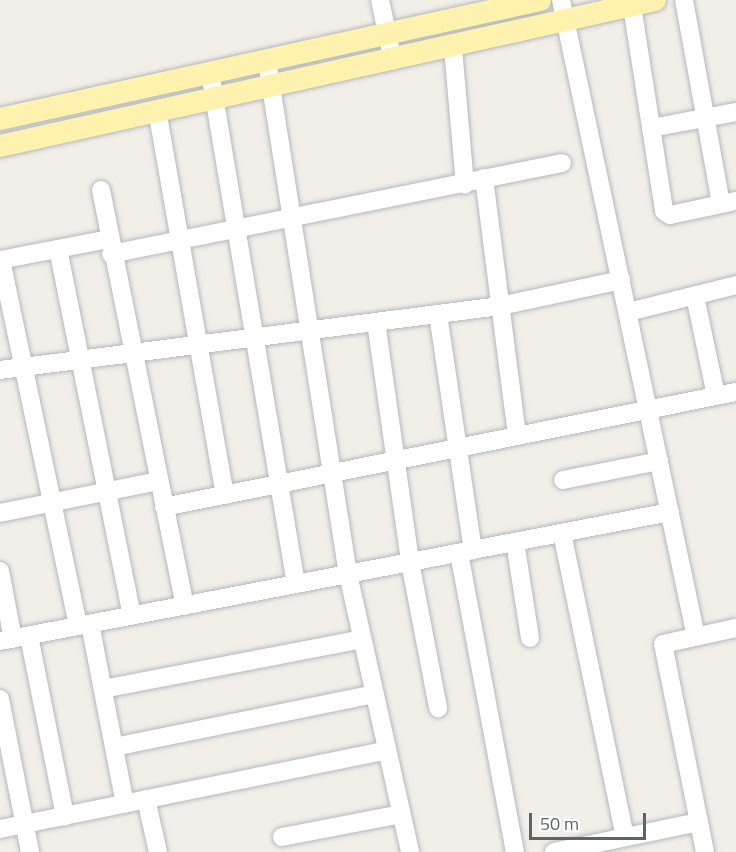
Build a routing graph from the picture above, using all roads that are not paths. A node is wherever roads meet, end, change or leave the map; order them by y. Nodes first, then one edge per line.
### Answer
1 (380, 0) edge
2 (540, 0) edge
3 (561, 0) edge
4 (655, 0) edge
5 (684, 0) edge
6 (632, 6) junction
7 (565, 23) junction
8 (388, 35) junction
9 (453, 48) junction
10 (267, 61) junction
11 (393, 61) junction
12 (210, 72) junction
13 (271, 87) junction
14 (214, 98) junction
15 (157, 110) junction
16 (736, 112) edge
17 (706, 118) junction
18 (0, 119) edge
19 (651, 128) junction
20 (0, 146) edge
21 (562, 163) dead end
22 (484, 178) junction
23 (465, 184) junction
24 (101, 190) dead end
25 (729, 203) edge
26 (292, 217) junction
27 (238, 229) junction
28 (180, 240) junction
29 (110, 246) junction
30 (58, 249) junction
31 (1, 260) edge
32 (621, 280) junction
33 (736, 285) edge
34 (695, 296) junction
35 (500, 306) junction
36 (627, 312) junction
37 (438, 314) junction
38 (376, 322) junction
39 (310, 330) junction
40 (255, 337) junction
41 (198, 344) junction
42 (132, 352) junction
43 (79, 359) junction
44 (22, 366) junction
45 (0, 370) edge
46 (736, 392) edge
47 (716, 396) junction
48 (648, 410) junction
49 (516, 436) junction
50 (458, 448) junction
51 (395, 460) junction
52 (659, 461) junction
53 (332, 473) junction
54 (563, 480) dead end
55 (158, 481) junction
56 (279, 484) junction
57 (106, 492) junction
58 (225, 495) junction
59 (51, 503) junction
60 (164, 507) junction
61 (670, 512) junction
62 (0, 513) edge
63 (562, 533) junction
64 (515, 542) junction
65 (466, 551) junction
66 (410, 562) junction
67 (0, 570) edge
68 (348, 574) junction
69 (296, 584) junction
70 (185, 606) junction
71 (132, 616) junction
72 (84, 625) junction
73 (736, 628) edge
74 (696, 637) junction
75 (530, 638) dead end
76 (14, 639) edge
77 (362, 639) junction
78 (103, 689) junction
79 (375, 694) junction
80 (0, 699) edge
81 (438, 708) dead end
82 (114, 747) junction
83 (387, 750) junction
84 (146, 799) junction
85 (125, 804) junction
86 (401, 813) junction
87 (65, 816) junction
88 (699, 822) junction
89 (25, 824) junction
90 (0, 829) edge
91 (282, 837) dead end
92 (625, 837) junction
93 (564, 851) edge
94 (30, 852) edge
95 (158, 852) edge
96 (410, 852) edge
97 (515, 852) edge
98 (705, 852) edge

1 - 8 street
2 - 8 main road
3 - 7 street
4 - 6 main road
5 - 17 street
6 - 7 main road
6 - 19 street
7 - 9 main road
7 - 32 street
8 - 10 main road
8 - 11 street
9 - 11 main road
9 - 23 street
10 - 12 main road
10 - 13 street
11 - 13 main road
12 - 14 street
12 - 18 main road
13 - 14 main road
13 - 26 street
14 - 15 main road
14 - 27 street
15 - 20 main road
15 - 28 street
16 - 17 street
17 - 19 street
17 - 25 street
19 - 25 street
21 - 22 street
22 - 23 street
22 - 35 street
23 - 26 street
24 - 29 street
26 - 27 street
26 - 39 street
27 - 28 street
27 - 40 street
28 - 29 street
28 - 41 street
29 - 30 street
29 - 42 street
30 - 31 street
30 - 43 street
31 - 44 street
32 - 35 street
32 - 36 street
33 - 34 street
34 - 36 street
34 - 47 street
35 - 37 street
35 - 49 street
36 - 48 street
37 - 38 street
37 - 50 street
38 - 39 street
38 - 51 street
39 - 40 street
39 - 53 street
40 - 41 street
40 - 56 street
41 - 42 street
41 - 58 street
42 - 43 street
42 - 55 street
43 - 44 street
43 - 57 street
44 - 45 street
44 - 59 street
46 - 47 street
47 - 48 street
48 - 49 street
48 - 52 street
49 - 50 street
50 - 51 street
50 - 65 street
51 - 53 street
51 - 66 street
52 - 54 street
52 - 61 street
53 - 56 street
53 - 68 street
55 - 57 street
55 - 60 street
56 - 58 street
56 - 69 street
57 - 59 street
57 - 71 street
58 - 60 street
59 - 62 street
59 - 72 street
60 - 70 street
61 - 63 street
61 - 74 street
63 - 64 street
63 - 92 street
64 - 65 street
64 - 75 street
65 - 66 street
65 - 97 street
66 - 68 street
66 - 81 street
67 - 76 street
68 - 69 street
68 - 77 street
69 - 70 street
70 - 71 street
71 - 72 street
72 - 76 street
72 - 78 street
73 - 74 street
74 - 88 street
76 - 87 street
77 - 78 street
77 - 79 street
78 - 82 street
79 - 82 street
79 - 83 street
80 - 89 street
82 - 85 street
83 - 84 street
83 - 86 street
84 - 85 street
84 - 95 street
85 - 87 street
86 - 91 street
86 - 96 street
87 - 89 street
88 - 92 street
88 - 98 street
89 - 90 street
89 - 94 street
92 - 93 street

